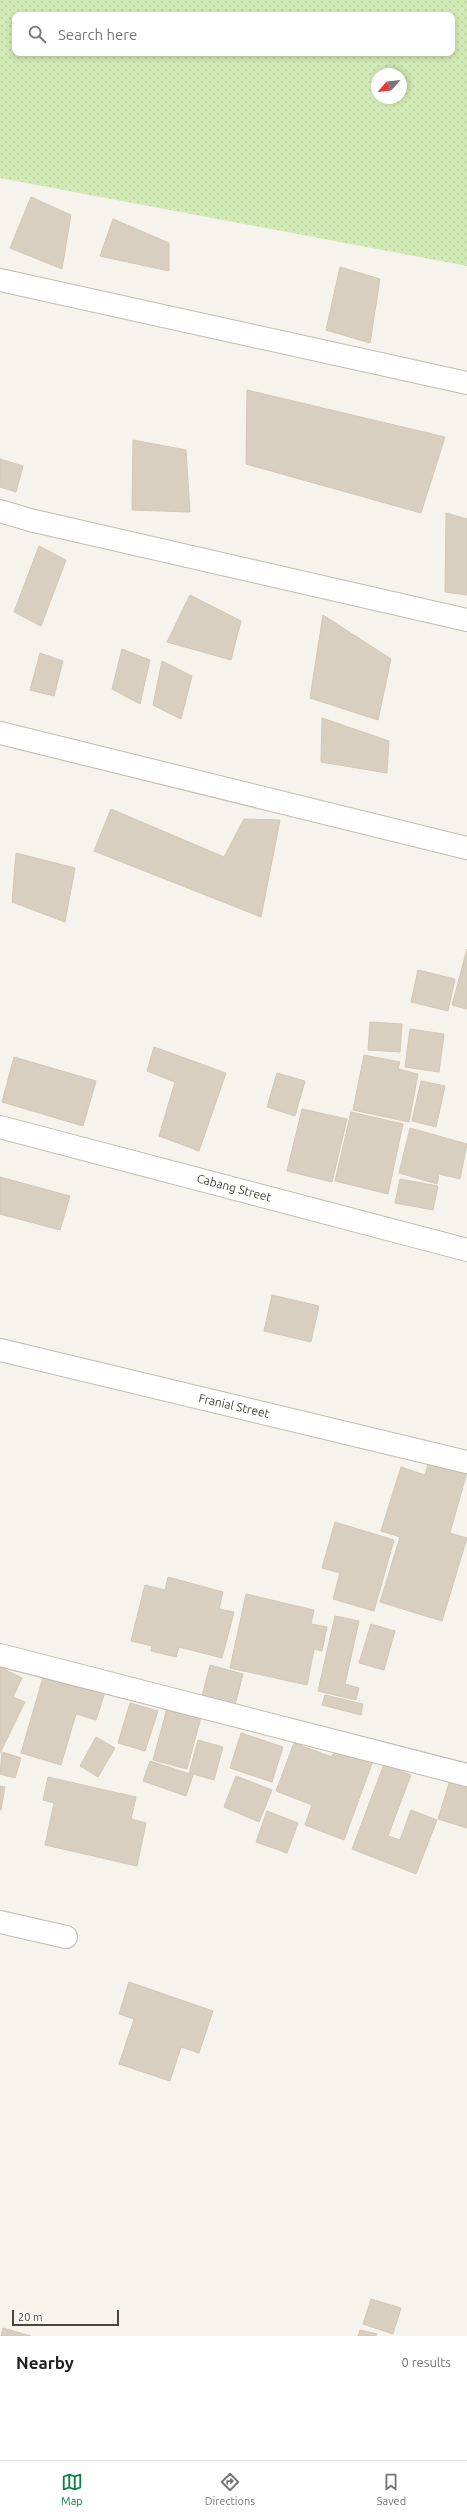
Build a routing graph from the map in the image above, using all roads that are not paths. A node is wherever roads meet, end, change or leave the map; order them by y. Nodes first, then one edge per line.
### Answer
1 (0, 280) edge
2 (467, 383) edge
3 (0, 511) edge
4 (467, 620) edge
5 (0, 733) edge
6 (467, 848) edge
7 (0, 1126) edge
8 (467, 1250) edge
9 (0, 1350) edge
10 (467, 1462) edge
11 (0, 1656) edge
12 (467, 1775) edge
13 (0, 1922) edge
14 (66, 1937) dead end

1 - 2 street
3 - 4 street
5 - 6 street
7 - 8 street, Cabang Street
9 - 10 street, Franial Street
11 - 12 street
13 - 14 street

